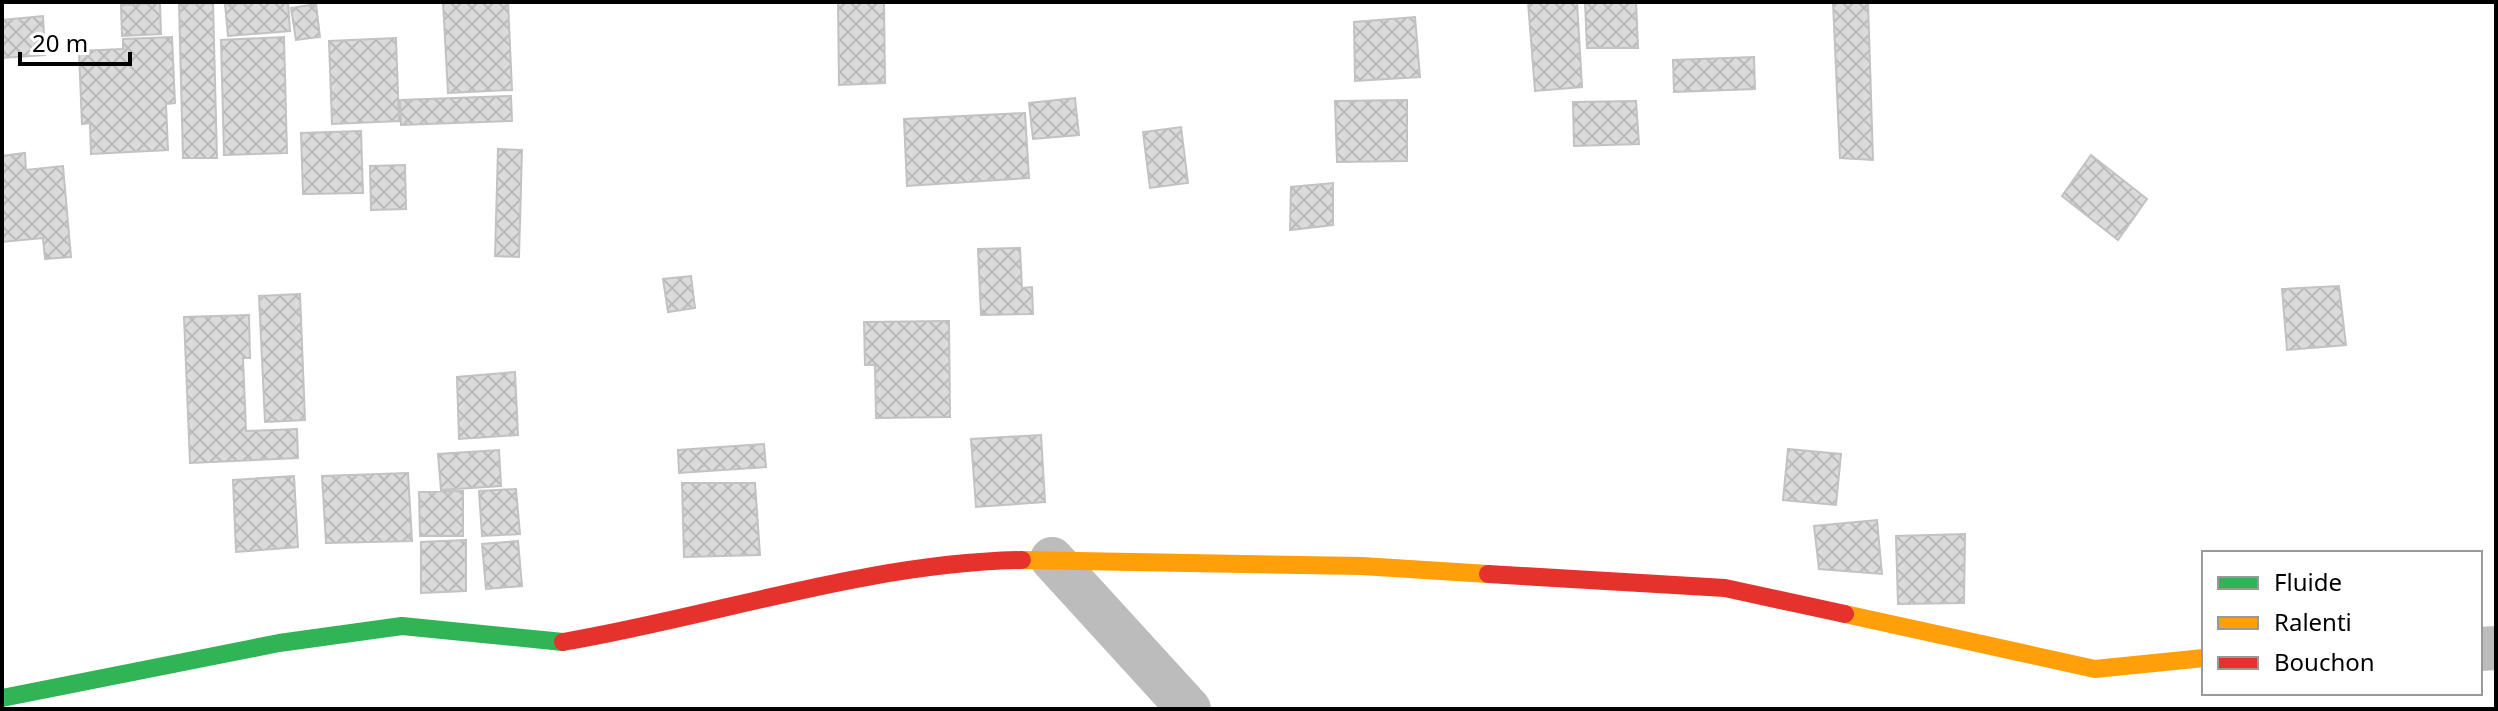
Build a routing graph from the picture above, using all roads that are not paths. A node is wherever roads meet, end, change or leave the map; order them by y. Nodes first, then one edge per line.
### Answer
1 (1052, 559) junction
2 (2202, 658) edge
3 (2, 698) edge
4 (1189, 709) edge

1 - 2 street
1 - 3 street
1 - 4 street

